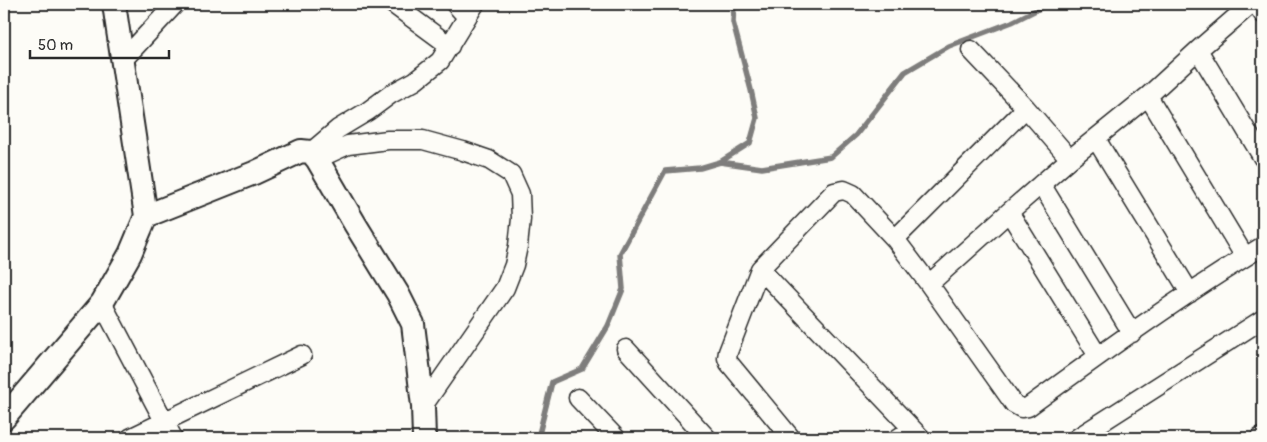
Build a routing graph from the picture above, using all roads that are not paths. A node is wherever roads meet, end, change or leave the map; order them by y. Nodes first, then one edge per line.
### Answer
1 (114, 4) edge
2 (175, 4) edge
3 (393, 4) edge
4 (455, 4) edge
5 (1251, 4) edge
6 (1256, 4) edge
7 (471, 10) edge
8 (1263, 14) edge
9 (450, 46) junction
10 (971, 50) dead end
11 (1198, 50) junction
12 (123, 60) junction
13 (1148, 96) junction
14 (1026, 108) junction
15 (1096, 139) junction
16 (314, 155) junction
17 (1263, 158) edge
18 (1070, 159) junction
19 (1041, 184) junction
20 (1009, 212) junction
21 (146, 216) junction
22 (895, 238) junction
23 (1263, 246) edge
24 (1245, 257) junction
25 (760, 269) junction
26 (930, 284) junction
27 (1190, 293) junction
28 (102, 304) junction
29 (1263, 319) edge
30 (1132, 332) junction
31 (626, 349) dead end
32 (302, 355) dead end
33 (1098, 356) junction
34 (578, 398) dead end
35 (423, 406) junction
36 (4, 418) edge
37 (164, 421) junction
38 (910, 435) edge
39 (130, 438) edge
40 (173, 438) edge
41 (424, 438) edge
42 (616, 438) edge
43 (707, 438) edge
44 (791, 438) edge
45 (1077, 438) edge

1 - 12 street
2 - 12 street
3 - 9 street
4 - 7 street
5 - 11 street
6 - 8 street
7 - 9 street
9 - 16 street
10 - 14 street
11 - 13 street
11 - 17 street
12 - 21 street
13 - 15 street
13 - 24 street
14 - 18 street
14 - 22 street
15 - 18 street
15 - 27 street
16 - 21 street
16 - 35 street
16 - 35 street
18 - 19 street
19 - 20 street
19 - 30 street
20 - 26 street
20 - 33 street
21 - 28 street
22 - 25 street
22 - 26 street
23 - 24 street
24 - 27 street
25 - 38 street
25 - 44 street
26 - 33 street
27 - 30 street
28 - 36 street
28 - 37 street
29 - 45 street
30 - 33 street
31 - 43 street
32 - 37 street
34 - 42 street
35 - 41 street
37 - 39 street
37 - 40 street

